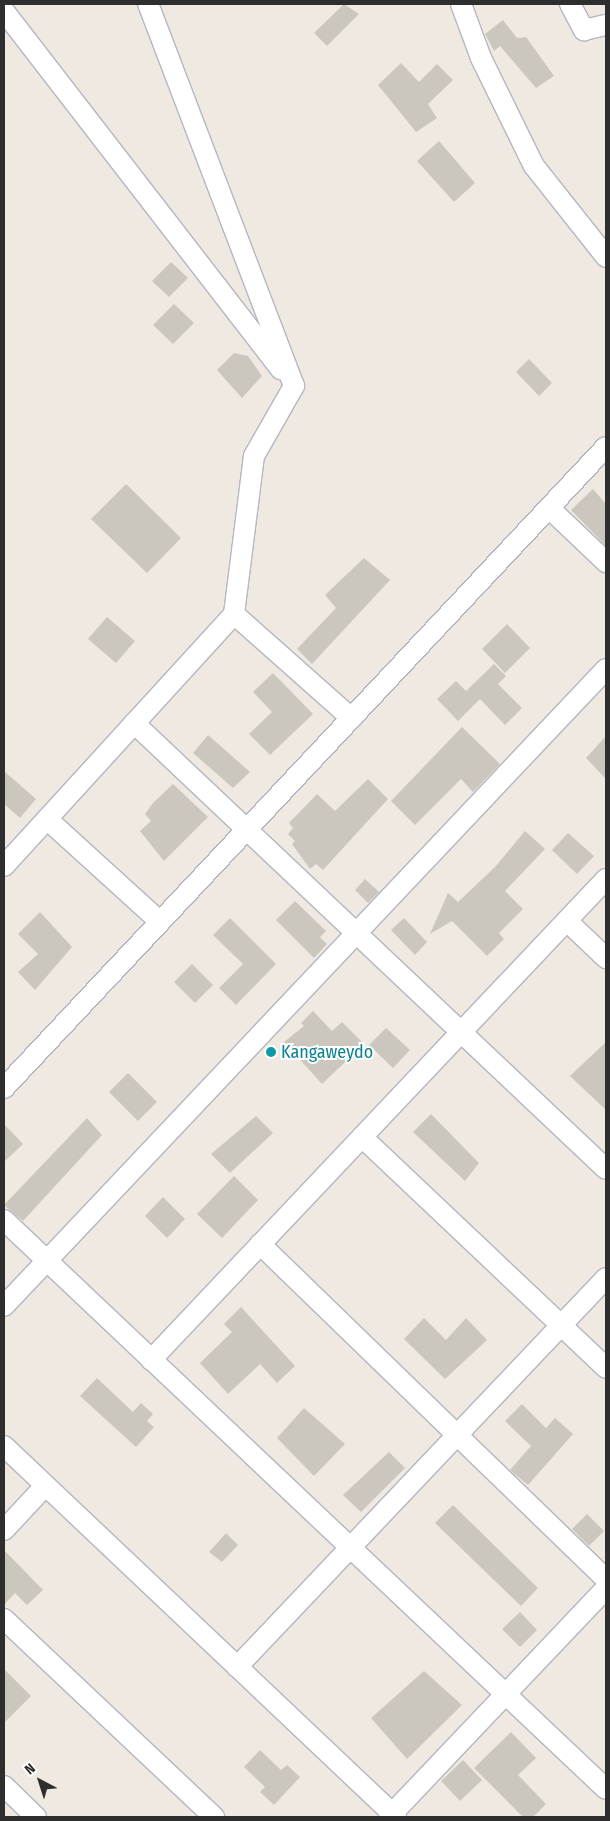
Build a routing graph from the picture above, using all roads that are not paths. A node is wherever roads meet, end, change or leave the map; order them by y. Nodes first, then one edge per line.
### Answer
1 (148, 4) edge
2 (461, 4) edge
3 (570, 4) edge
4 (4, 11) edge
5 (606, 25) edge
6 (603, 246) edge
7 (294, 386) junction
8 (606, 446) edge
9 (549, 508) junction
10 (606, 562) edge
11 (234, 614) junction
12 (606, 669) edge
13 (351, 718) junction
14 (134, 724) junction
15 (47, 819) junction
16 (247, 830) junction
17 (4, 866) edge
18 (606, 879) edge
19 (567, 921) junction
20 (160, 922) junction
21 (356, 933) junction
22 (606, 958) edge
23 (461, 1032) junction
24 (4, 1088) edge
25 (362, 1137) junction
26 (606, 1169) edge
27 (4, 1220) edge
28 (260, 1244) junction
29 (47, 1261) junction
30 (606, 1278) edge
31 (4, 1306) edge
32 (561, 1326) junction
33 (151, 1360) junction
34 (606, 1368) edge
35 (457, 1435) junction
36 (4, 1446) edge
37 (45, 1486) junction
38 (4, 1530) edge
39 (351, 1548) junction
40 (606, 1579) edge
41 (606, 1588) edge
42 (4, 1619) edge
43 (237, 1667) junction
44 (505, 1694) junction
45 (4, 1786) edge
46 (606, 1789) edge
47 (392, 1816) edge
48 (36, 1817) edge
49 (214, 1817) edge

1 - 7 street
2 - 6 street
3 - 5 street
4 - 7 street
7 - 11 street
8 - 9 street
9 - 10 street
9 - 13 street
11 - 13 street
11 - 14 street
12 - 21 street
13 - 16 street
14 - 15 street
14 - 16 street
15 - 17 street
15 - 20 street
16 - 20 street
16 - 21 street
18 - 19 street
19 - 22 street
19 - 23 street
20 - 24 street
21 - 23 street
21 - 29 street
23 - 25 street
23 - 26 street
25 - 28 street
25 - 32 street
27 - 29 street
28 - 33 street
28 - 35 street
29 - 31 street
29 - 33 street
30 - 32 street
32 - 34 street
32 - 35 street
33 - 39 street
35 - 39 street
35 - 40 street
36 - 37 street
37 - 38 street
37 - 43 street
39 - 43 street
39 - 44 street
41 - 44 street
42 - 49 street
43 - 47 street
44 - 46 street
44 - 47 street
45 - 48 street

